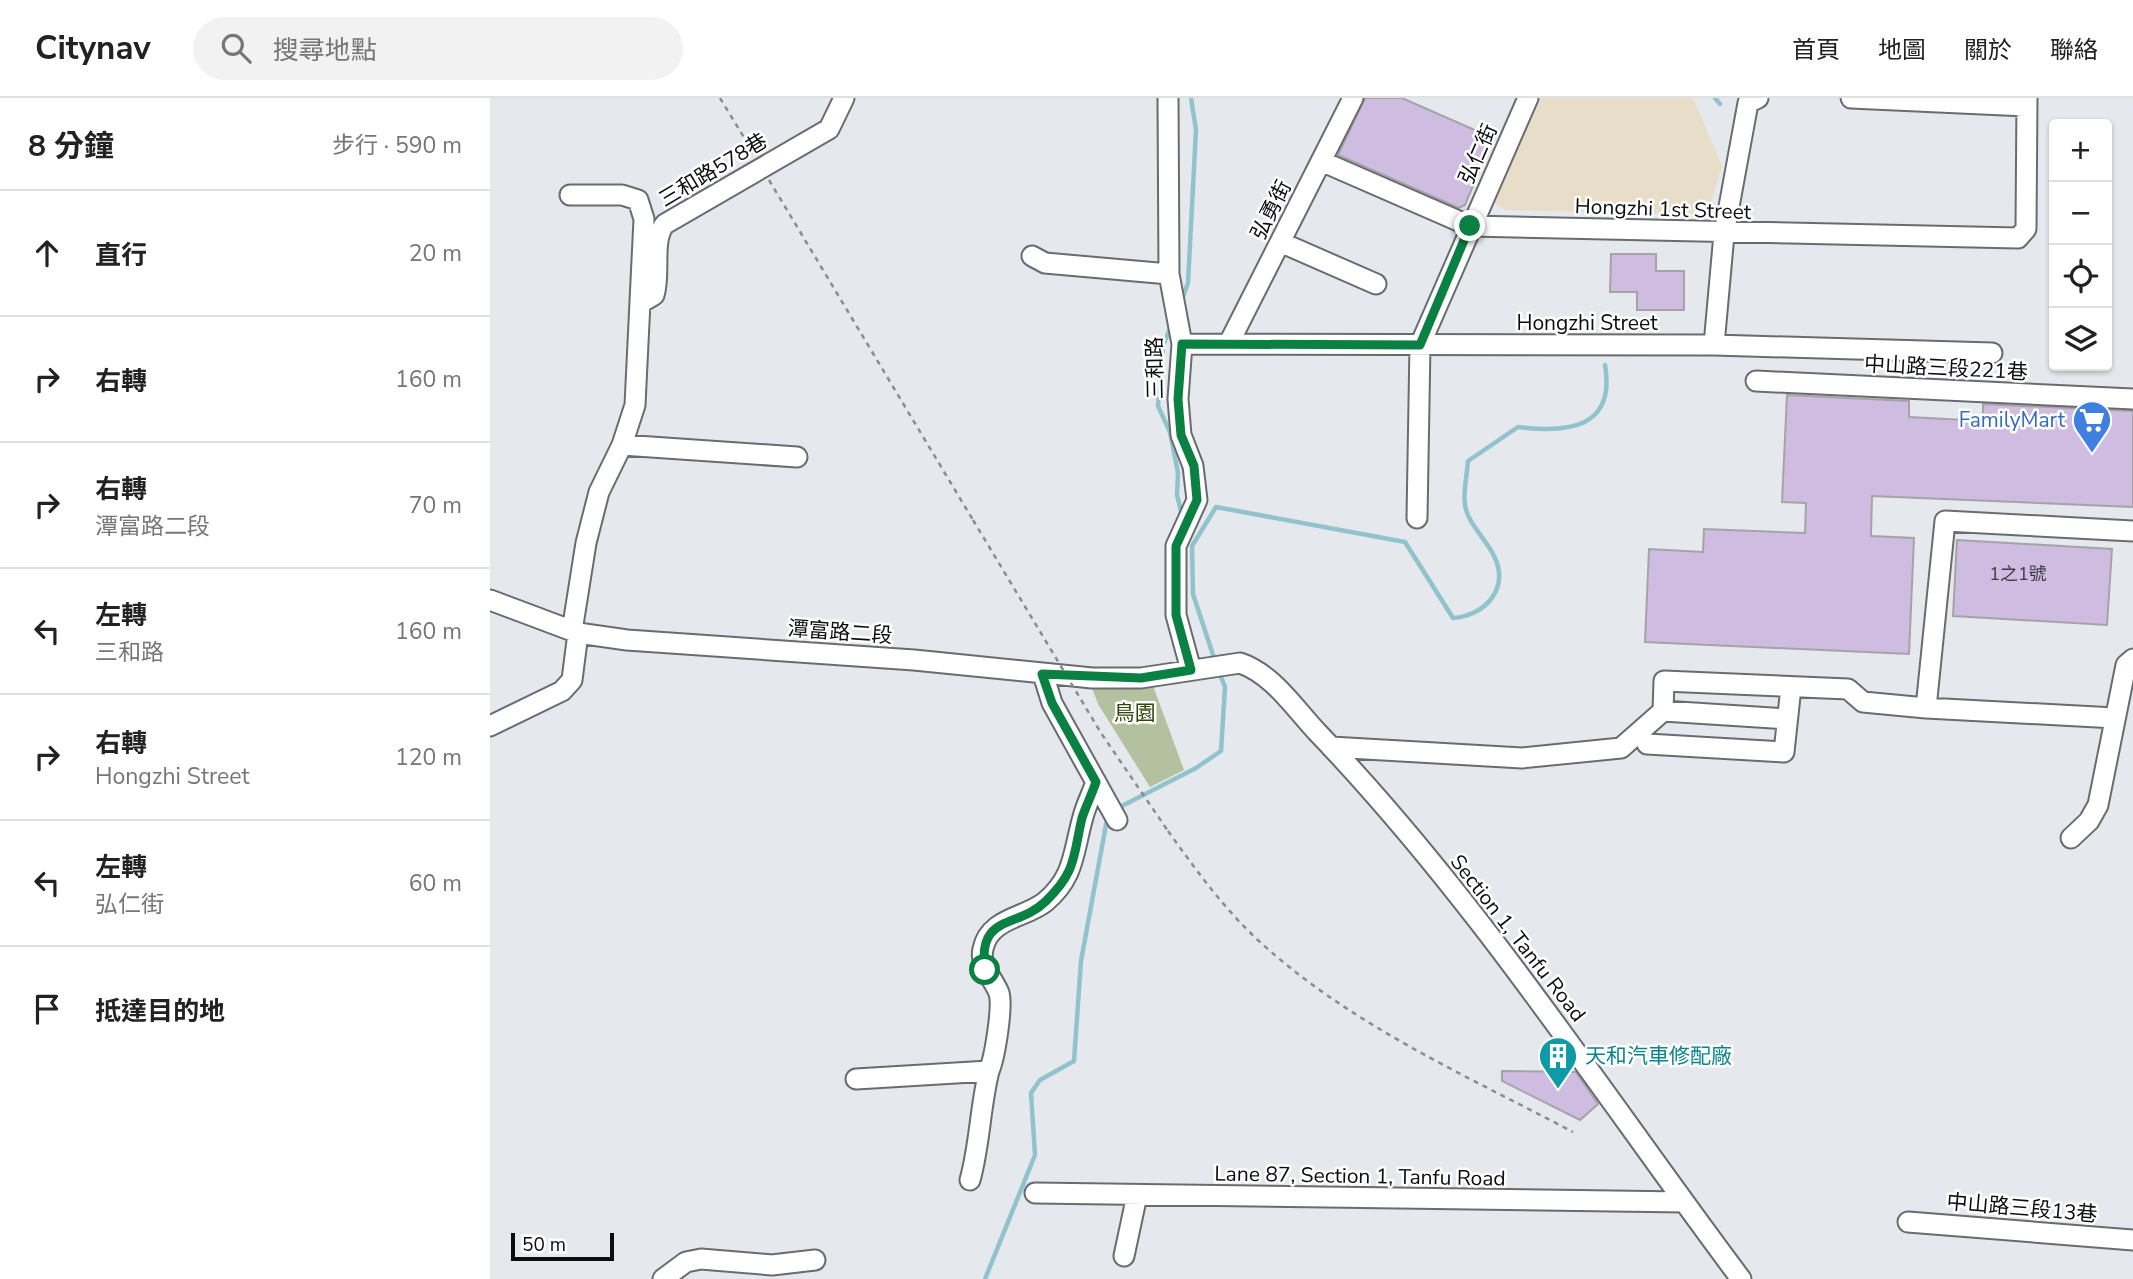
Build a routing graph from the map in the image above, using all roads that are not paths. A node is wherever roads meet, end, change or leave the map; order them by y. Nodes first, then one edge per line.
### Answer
1 (844, 98) edge
2 (1168, 98) edge
3 (1353, 98) edge
4 (1528, 98) edge
5 (1758, 98) edge
6 (1851, 98) edge
7 (2027, 102) edge
8 (1321, 161) junction
9 (570, 195) dead end
10 (1470, 226) junction
11 (1724, 234) junction
12 (1280, 242) junction
13 (1032, 257) dead end
14 (1168, 274) junction
15 (1376, 284) dead end
16 (642, 302) junction
17 (1229, 343) junction
18 (1182, 344) junction
19 (1420, 345) junction
20 (1714, 345) junction
21 (1992, 353) dead end
22 (1756, 381) dead end
23 (2133, 399) edge
24 (622, 445) junction
25 (797, 457) dead end
26 (1416, 518) dead end
27 (2133, 531) edge
28 (490, 600) edge
29 (575, 632) junction
30 (2133, 659) edge
31 (1226, 665) joint
32 (1198, 669) junction
33 (1042, 674) junction
34 (1791, 687) junction
35 (1926, 708) junction
36 (1662, 711) junction
37 (2115, 718) junction
38 (1787, 719) junction
39 (490, 726) edge
40 (1647, 744) dead end
41 (1331, 747) junction
42 (1100, 789) junction
43 (1116, 818) dead end
44 (2071, 838) dead end
45 (989, 1072) junction
46 (856, 1079) dead end
47 (970, 1180) dead end
48 (1035, 1193) dead end
49 (1137, 1195) junction
50 (1684, 1202) junction
51 (1908, 1222) dead end
52 (2133, 1240) edge
53 (1124, 1256) dead end
54 (815, 1261) dead end
55 (663, 1279) edge
56 (1741, 1279) edge

1 - 16 street, 三和路578巷
2 - 14 street, 三和路
3 - 8 street, 弘勇街
4 - 10 street, 弘仁街
5 - 11 street
6 - 7 street
7 - 11 street, Hongzhi 1st Street
8 - 10 street, Hongzhi 1st Street
8 - 12 street, 弘勇街
9 - 16 street
10 - 11 street, Hongzhi 1st Street
10 - 19 street, 弘仁街
11 - 20 street
12 - 15 street
12 - 17 street, 弘勇街
13 - 14 street
14 - 18 street, 三和路
16 - 24 street
17 - 18 street, Hongzhi Street
17 - 19 street, Hongzhi Street
18 - 32 street, 三和路
19 - 20 street, Hongzhi Street
19 - 26 street
20 - 21 street, Hongzhi Street
22 - 23 street, 中山路三段221巷
24 - 25 street
24 - 29 street
27 - 35 street
28 - 29 street, 潭富路二段
29 - 33 street, 潭富路二段
29 - 39 street
30 - 37 street
31 - 32 street, 潭富路二段
31 - 41 street, Section 1, Tanfu Road
32 - 33 street, 潭富路二段
33 - 42 street
34 - 35 street
34 - 36 street
34 - 38 street
35 - 37 street
36 - 38 street
36 - 41 street
37 - 44 street
38 - 40 street
41 - 50 street, Section 1, Tanfu Road
42 - 43 street
42 - 45 street
45 - 46 street
45 - 47 street
48 - 49 street, Lane 87, Section 1, Tanfu Road
49 - 50 street, Lane 87, Section 1, Tanfu Road
49 - 53 street
50 - 56 street, Section 1, Tanfu Road
51 - 52 street, 中山路三段13巷
54 - 55 street

